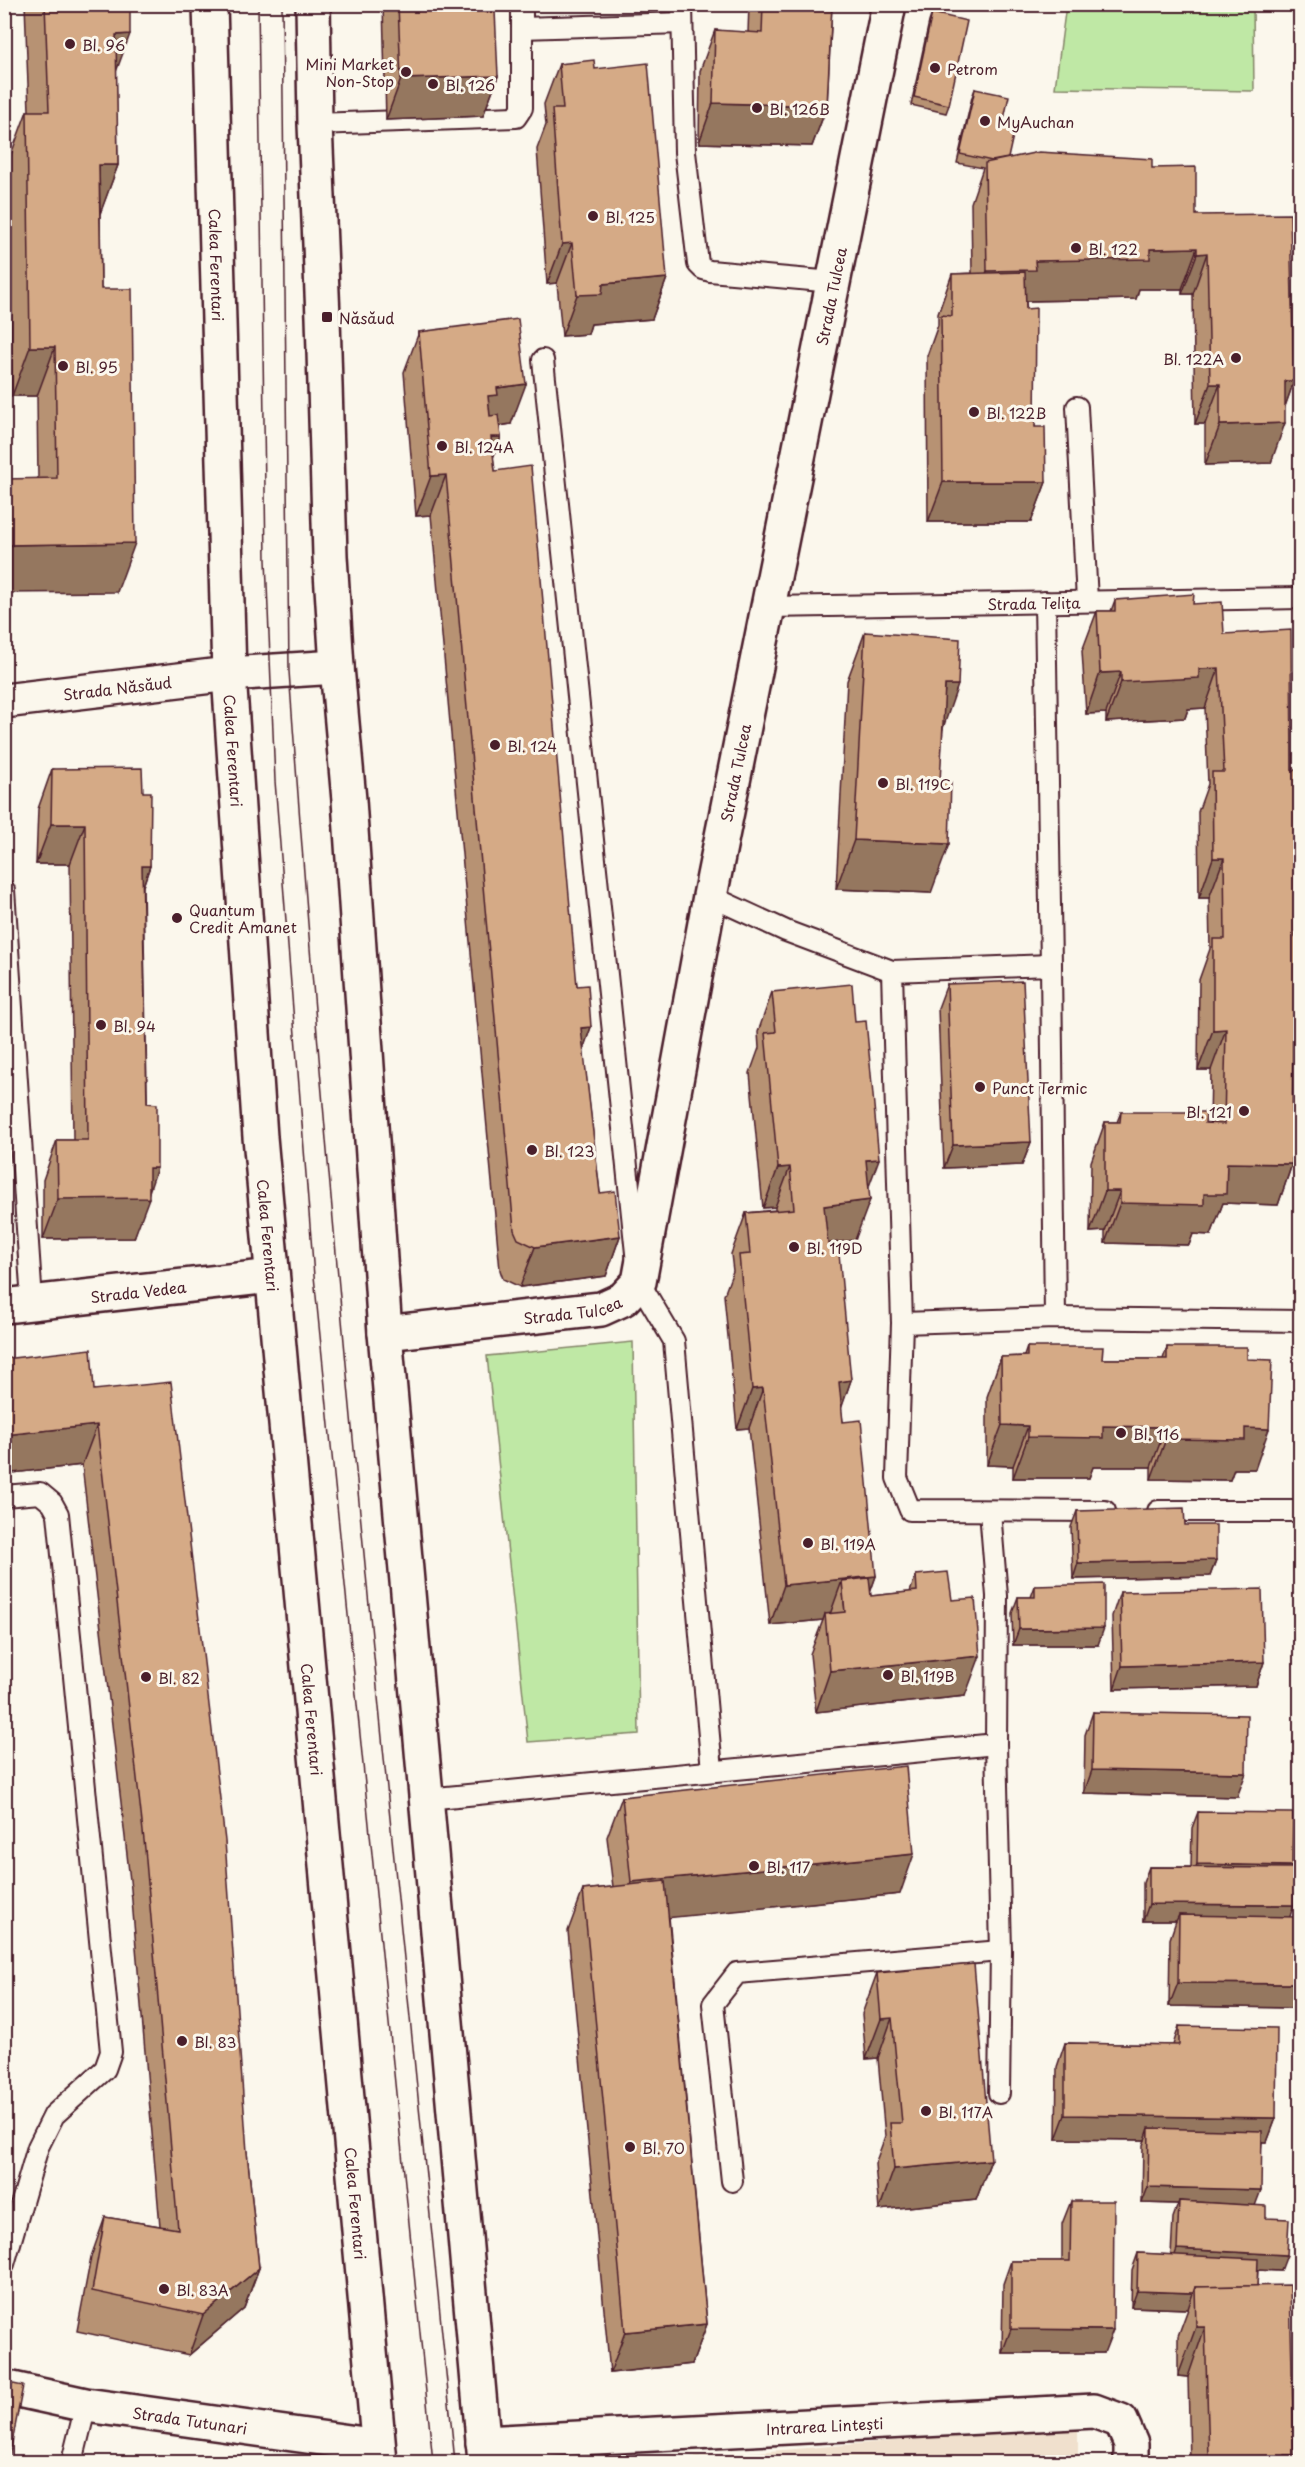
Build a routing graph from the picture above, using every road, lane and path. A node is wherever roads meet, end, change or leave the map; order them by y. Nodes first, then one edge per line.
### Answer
1 (210, 4) edge
2 (313, 4) edge
3 (522, 4) edge
4 (889, 4) edge
5 (682, 14) edge
6 (522, 28) junction
7 (315, 124) junction
8 (833, 282) junction
9 (543, 360) dead end
10 (1077, 406) dead end
11 (1300, 598) edge
12 (1087, 601) junction
13 (1045, 602) junction
14 (768, 607) junction
15 (337, 667) junction
16 (229, 674) junction
17 (4, 701) edge
18 (4, 890) edge
19 (710, 896) junction
20 (1051, 964) junction
21 (892, 971) junction
22 (272, 1276) junction
23 (639, 1282) junction
24 (18, 1304) edge
25 (1054, 1318) junction
26 (1300, 1321) edge
27 (902, 1323) junction
28 (385, 1333) junction
29 (4, 1496) edge
30 (990, 1511) junction
31 (1121, 1511) edge
32 (1145, 1511) edge
33 (1300, 1511) edge
34 (996, 1744) junction
35 (712, 1770) junction
36 (426, 1799) junction
37 (1001, 1951) junction
38 (999, 2093) dead end
39 (732, 2181) dead end
40 (4, 2264) edge
41 (4, 2387) edge
42 (86, 2405) junction
43 (484, 2453) edge
44 (379, 2455) edge
45 (72, 2463) edge
46 (1131, 2463) edge

1 - 16 main road, Calea Ferentari
2 - 7 main road
3 - 6 lane
4 - 8 main road, Strada Tulcea
5 - 6 lane
5 - 8 lane
6 - 7 lane
7 - 15 main road
8 - 14 main road, Strada Tulcea
9 - 23 lane
10 - 12 lane
11 - 12 lane, Strada Telița
12 - 13 lane, Strada Telița
13 - 14 lane, Strada Telița
13 - 20 lane
14 - 19 main road, Strada Tulcea
15 - 16 main road, Strada Năsăud
15 - 28 main road
16 - 17 main road, Strada Năsăud
16 - 22 main road, Calea Ferentari
18 - 24 lane
19 - 21 lane
19 - 23 main road, Strada Tulcea
20 - 21 lane
20 - 25 lane
21 - 27 lane
22 - 24 main road, Strada Vedea
22 - 44 main road, Calea Ferentari
23 - 28 main road, Strada Tulcea
23 - 35 lane
25 - 26 lane
25 - 27 lane
27 - 30 lane
28 - 36 main road
29 - 40 lane
30 - 31 lane
30 - 34 lane
32 - 33 lane
34 - 35 lane
34 - 37 lane
35 - 36 lane
36 - 43 main road
37 - 38 lane
37 - 39 lane
41 - 42 main road, Strada Tutunari
42 - 44 main road, Strada Tutunari
42 - 45 lane
43 - 46 main road, Intrarea Lintești

